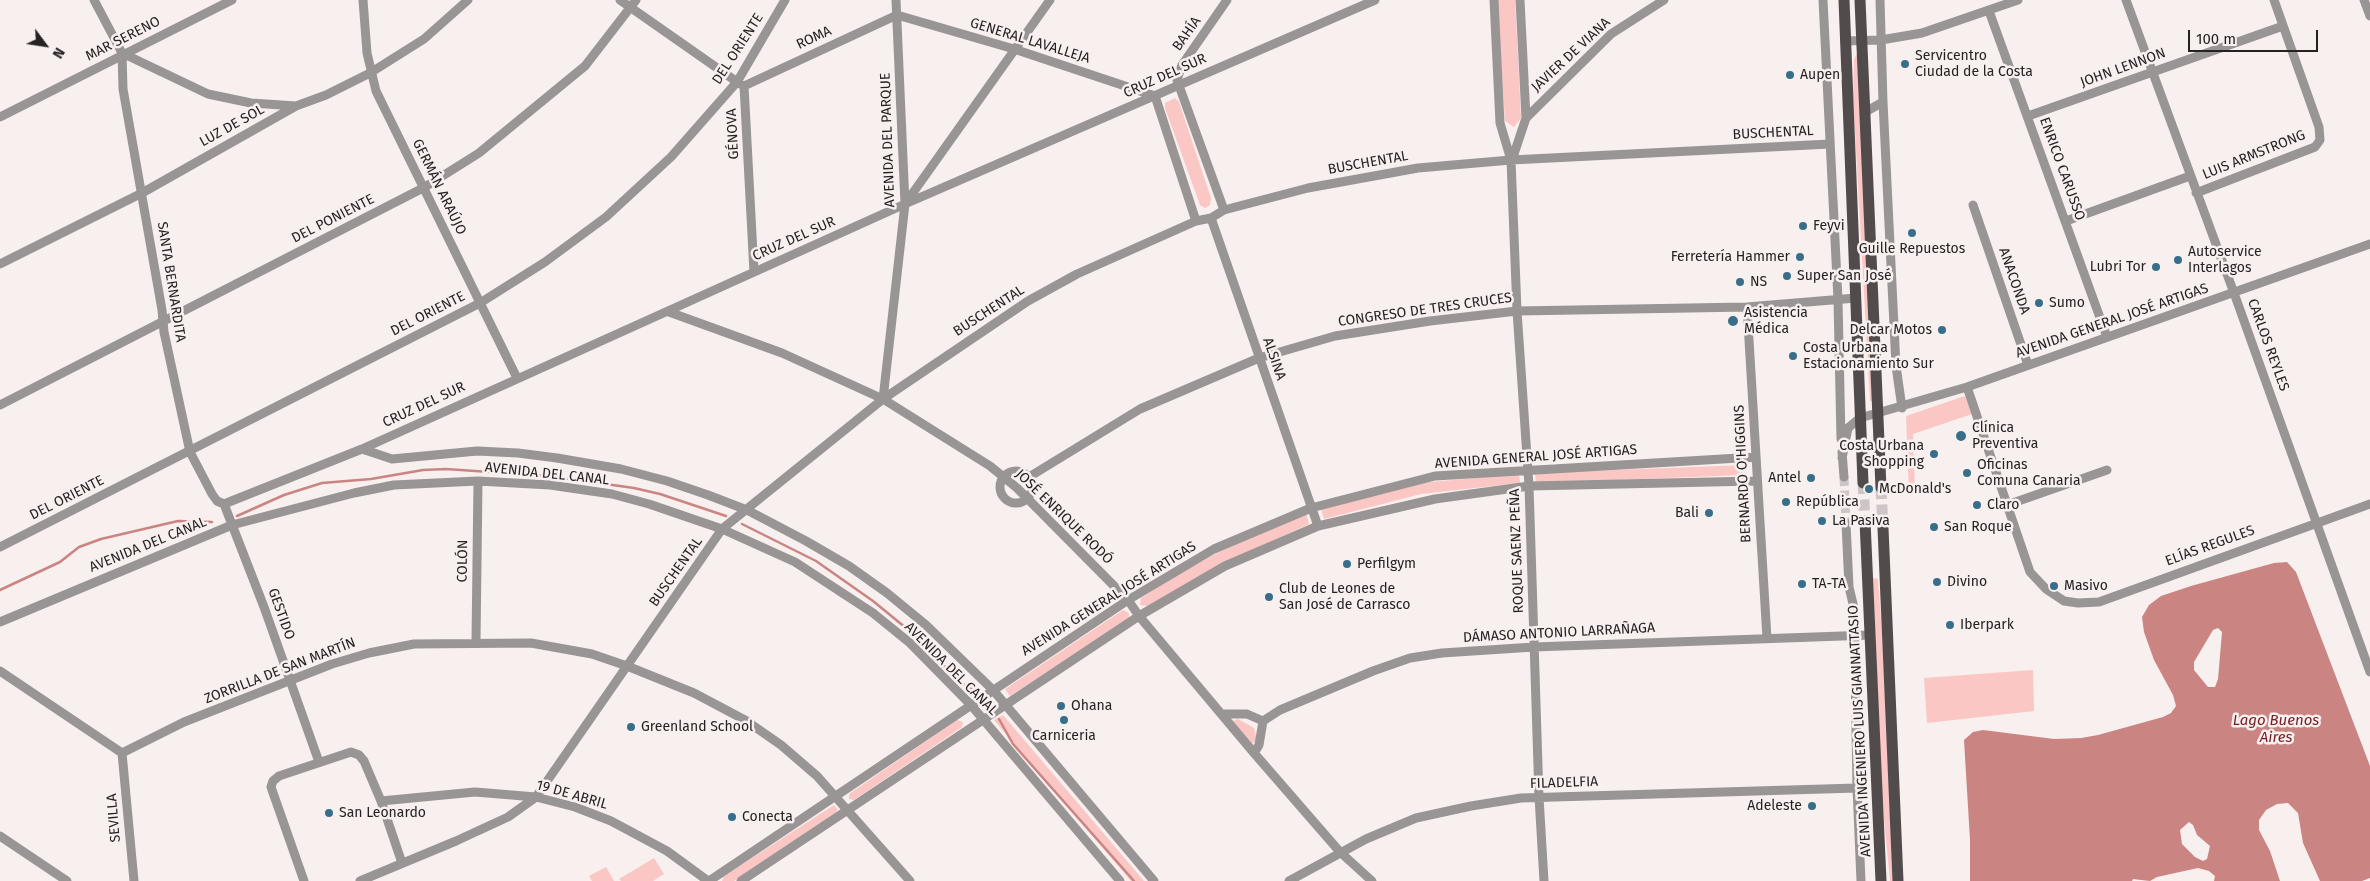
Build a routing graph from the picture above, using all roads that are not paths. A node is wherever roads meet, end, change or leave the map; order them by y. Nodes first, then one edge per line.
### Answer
1 (94, 0) edge
2 (232, 0) edge
3 (363, 0) edge
4 (468, 0) edge
5 (620, 0) edge
6 (785, 0) edge
7 (896, 0) edge
8 (1050, 0) edge
9 (1227, 0) edge
10 (1375, 0) edge
11 (1494, 0) edge
12 (1520, 0) edge
13 (1664, 0) edge
14 (1823, 0) edge
15 (1844, 0) edge
16 (1860, 0) edge
17 (1880, 0) edge
18 (2018, 0) edge
19 (2126, 0) edge
20 (2274, 0) edge
21 (2364, 0) edge
22 (633, 4) edge
23 (1989, 11) junction
24 (897, 15) junction
25 (2370, 16) edge
26 (2283, 26) junction
27 (1881, 40) junction
28 (1862, 41) junction
29 (1846, 42) junction
30 (1014, 49) junction
31 (122, 54) junction
32 (2152, 72) junction
33 (370, 73) junction
34 (740, 84) junction
35 (1178, 86) junction
36 (1155, 96) junction
37 (1883, 102) junction
38 (296, 106) junction
39 (1865, 112) junction
40 (2028, 116) junction
41 (0, 117) edge
42 (1526, 118) junction
43 (1830, 144) junction
44 (1512, 160) junction
45 (2190, 176) junction
46 (425, 187) junction
47 (142, 193) junction
48 (2196, 193) junction
49 (906, 204) junction
50 (1973, 206) dead end
51 (1224, 210) junction
52 (1211, 218) junction
53 (1196, 221) junction
54 (2066, 221) junction
55 (2370, 244) edge
56 (0, 264) edge
57 (754, 272) junction
58 (2234, 293) junction
59 (1856, 298) junction
60 (1838, 300) junction
61 (480, 303) junction
62 (1747, 307) junction
63 (1516, 311) junction
64 (669, 312) junction
65 (163, 321) junction
66 (2107, 337) junction
67 (1259, 358) junction
68 (2028, 365) junction
69 (517, 378) junction
70 (1967, 387) junction
71 (883, 399) junction
72 (0, 405) edge
73 (1902, 408) junction
74 (1878, 414) junction
75 (1860, 418) junction
76 (362, 449) junction
77 (190, 452) junction
78 (1756, 457) junction
79 (1842, 458) junction
80 (1528, 470) junction
81 (2107, 470) dead end
82 (1003, 477) junction
83 (1029, 477) junction
84 (1844, 477) tunnel mouth
85 (478, 481) junction
86 (1756, 481) junction
87 (1863, 483) tunnel mouth
88 (1529, 486) junction
89 (1880, 488) tunnel mouth
90 (1027, 498) junction
91 (224, 504) junction
92 (2370, 504) edge
93 (2007, 505) junction
94 (1311, 508) junction
95 (747, 510) junction
96 (1866, 521) tunnel mouth
97 (2318, 522) junction
98 (1846, 523) tunnel mouth
99 (232, 526) junction
100 (1318, 526) junction
101 (1883, 528) tunnel mouth
102 (722, 529) junction
103 (0, 547) edge
104 (1128, 600) junction
105 (1139, 616) junction
106 (0, 622) edge
107 (1870, 635) junction
108 (1853, 636) junction
109 (1766, 638) junction
110 (476, 642) junction
111 (1534, 647) junction
112 (627, 666) junction
113 (0, 671) edge
114 (2370, 672) edge
115 (290, 680) junction
116 (993, 690) junction
117 (1005, 704) junction
118 (971, 705) junction
119 (1223, 714) junction
120 (983, 719) junction
121 (1263, 721) junction
122 (122, 753) junction
123 (1254, 754) junction
124 (319, 762) junction
125 (1857, 788) junction
126 (536, 797) junction
127 (837, 797) junction
128 (1539, 797) junction
129 (381, 801) junction
130 (849, 810) junction
131 (0, 836) edge
132 (1340, 852) junction
133 (402, 863) junction
134 (67, 881) edge
135 (134, 881) edge
136 (304, 881) edge
137 (360, 881) edge
138 (708, 881) edge
139 (741, 881) edge
140 (910, 881) edge
141 (1120, 881) edge
142 (1154, 881) edge
143 (1289, 881) edge
144 (1372, 881) edge
145 (1544, 881) edge
146 (1861, 881) edge
147 (1881, 881) edge
148 (1898, 881) edge

1 - 31 street
2 - 31 street, MAR SERENO
3 - 33 street, GERMÁN ARAÚJO
4 - 33 street, LUZ DE SOL
5 - 22 street
6 - 34 street, DEL ORIENTE
7 - 24 street, AVENIDA DEL PARQUE
8 - 30 street
9 - 35 street, BAHÍA
10 - 35 street, CRUZ DEL SUR
11 - 44 street, ROQUE SAENZ PEÑA
12 - 42 street, ROQUE SAENZ PEÑA
13 - 42 street, JAVIER DE VIANA
14 - 43 street
15 - 29 main road
16 - 28 main road
17 - 27 street
18 - 23 street
19 - 32 street, CARLOS REYLES
20 - 26 street
21 - 25 street
22 - 34 street
22 - 46 street, DEL PONIENTE
23 - 27 street
23 - 40 street, ENRICO CARUSSO
24 - 30 street, GENERAL LAVALLEJA
24 - 34 street, ROMA
24 - 49 street, AVENIDA DEL PARQUE
26 - 32 street, JOHN LENNON
26 - 48 street, LUIS ARMSTRONG
27 - 28 street
27 - 37 street
28 - 29 street
28 - 39 main road
29 - 59 main road
30 - 36 street, GENERAL LAVALLEJA
30 - 49 street
31 - 38 street
31 - 41 street, MAR SERENO
31 - 47 street, SANTA BERNARDITA
32 - 40 street, JOHN LENNON
32 - 45 street, CARLOS REYLES
33 - 38 street, LUZ DE SOL
33 - 46 street, GERMÁN ARAÚJO
34 - 57 street, GÉNOVA
34 - 61 street, DEL ORIENTE
35 - 36 street, CRUZ DEL SUR
35 - 51 street
36 - 49 street, CRUZ DEL SUR
36 - 53 street
37 - 39 street
37 - 73 street
38 - 47 street, LUZ DE SOL
39 - 74 main road
40 - 54 street, ENRICO CARUSSO
42 - 44 street, ROQUE SAENZ PEÑA
43 - 44 street, BUSCHENTAL
43 - 60 street
44 - 51 street, BUSCHENTAL
44 - 63 street, ROQUE SAENZ PEÑA
45 - 48 street, CARLOS REYLES
45 - 54 street, LUIS ARMSTRONG
46 - 61 street, GERMÁN ARAÚJO
46 - 65 street, DEL PONIENTE
47 - 56 street, LUZ DE SOL
47 - 65 street, SANTA BERNARDITA
48 - 58 street, CARLOS REYLES
49 - 57 street, CRUZ DEL SUR
49 - 71 street, AVENIDA DEL PARQUE
50 - 68 street, ANACONDA
51 - 52 street, BUSCHENTAL
52 - 53 street, BUSCHENTAL
52 - 67 street, ALSINA
53 - 71 street, BUSCHENTAL
54 - 66 street, ENRICO CARUSSO
55 - 58 street, AVENIDA GENERAL JOSÉ ARTIGAS
57 - 64 street, CRUZ DEL SUR
58 - 66 street, AVENIDA GENERAL JOSÉ ARTIGAS
58 - 97 street, CARLOS REYLES
59 - 60 street, CONGRESO DE TRES CRUCES
59 - 75 main road
60 - 62 street, CONGRESO DE TRES CRUCES
60 - 79 street
61 - 69 street, GERMÁN ARAÚJO
61 - 77 street, DEL ORIENTE
62 - 63 street, CONGRESO DE TRES CRUCES
62 - 78 street, BERNARDO O'HIGGINS
63 - 67 street, CONGRESO DE TRES CRUCES
63 - 80 street, ROQUE SAENZ PEÑA
64 - 69 street, CRUZ DEL SUR
64 - 71 street, JOSÉ ENRIQUE RODÓ
65 - 72 street, DEL PONIENTE
65 - 77 street, SANTA BERNARDITA
66 - 68 street, AVENIDA GENERAL JOSÉ ARTIGAS
67 - 83 street, CONGRESO DE TRES CRUCES
67 - 94 street, ALSINA
68 - 70 street, AVENIDA GENERAL JOSÉ ARTIGAS
69 - 76 street, CRUZ DEL SUR
70 - 73 street, AVENIDA GENERAL JOSÉ ARTIGAS
70 - 93 street
71 - 82 street, JOSÉ ENRIQUE RODÓ
71 - 95 street, BUSCHENTAL
73 - 74 street, AVENIDA GENERAL JOSÉ ARTIGAS
74 - 75 street, AVENIDA GENERAL JOSÉ ARTIGAS
74 - 89 main road
75 - 79 street
75 - 87 main road
76 - 91 street, CRUZ DEL SUR
76 - 95 street, AVENIDA DEL CANAL
77 - 91 street, SANTA BERNARDITA
77 - 103 street, DEL ORIENTE
78 - 80 street, AVENIDA GENERAL JOSÉ ARTIGAS
78 - 86 street, BERNARDO O'HIGGINS
79 - 84 street
80 - 88 street, ROQUE SAENZ PEÑA
80 - 94 street, AVENIDA GENERAL JOSÉ ARTIGAS
81 - 93 street
82 - 83 street
82 - 90 street, JOSÉ ENRIQUE RODÓ
82 - 90 street
83 - 90 street
85 - 99 street, AVENIDA DEL CANAL
85 - 102 street, AVENIDA DEL CANAL
85 - 110 street, COLÓN
86 - 88 street, AVENIDA GENERAL JOSÉ ARTIGAS
86 - 109 street, BERNARDO O'HIGGINS
88 - 100 street, AVENIDA GENERAL JOSÉ ARTIGAS
88 - 111 street, ROQUE SAENZ PEÑA
90 - 104 street, JOSÉ ENRIQUE RODÓ
91 - 99 street, GESTIDO
92 - 97 street, ELÍAS REGULES
93 - 97 street, ELÍAS REGULES
94 - 100 street, ALSINA
94 - 104 street, AVENIDA GENERAL JOSÉ ARTIGAS
95 - 102 street, BUSCHENTAL
95 - 116 street, AVENIDA DEL CANAL
96 - 107 main road, AVENIDA INGENIERO LUIS GIANNATTASIO
97 - 114 street, CARLOS REYLES
98 - 108 street, AVENIDA INGENIERO LUIS GIANNATTASIO
99 - 106 street, AVENIDA DEL CANAL
99 - 115 street, GESTIDO
100 - 105 street, AVENIDA GENERAL JOSÉ ARTIGAS
101 - 148 main road
102 - 112 street, BUSCHENTAL
102 - 118 street, AVENIDA DEL CANAL
104 - 105 street, JOSÉ ENRIQUE RODÓ
104 - 116 street, AVENIDA GENERAL JOSÉ ARTIGAS
105 - 117 street, AVENIDA GENERAL JOSÉ ARTIGAS
105 - 119 street, JOSÉ ENRIQUE RODÓ
107 - 108 street, DÁMASO ANTONIO LARRAÑAGA
107 - 147 main road, AVENIDA INGENIERO LUIS GIANNATTASIO
108 - 109 street, DÁMASO ANTONIO LARRAÑAGA
108 - 125 street, AVENIDA INGENIERO LUIS GIANNATTASIO
109 - 111 street, DÁMASO ANTONIO LARRAÑAGA
110 - 112 street, ZORRILLA DE SAN MARTÍN
110 - 115 street, ZORRILLA DE SAN MARTÍN
111 - 121 street, DÁMASO ANTONIO LARRAÑAGA
111 - 128 street, ROQUE SAENZ PEÑA
112 - 126 street, BUSCHENTAL
112 - 127 street, ZORRILLA DE SAN MARTÍN
113 - 122 street
115 - 122 street, ZORRILLA DE SAN MARTÍN
115 - 124 street, GESTIDO
116 - 117 street, AVENIDA DEL CANAL
116 - 118 street, AVENIDA GENERAL JOSÉ ARTIGAS
117 - 120 street, AVENIDA GENERAL JOSÉ ARTIGAS
117 - 142 street, AVENIDA DEL CANAL
118 - 120 street, AVENIDA DEL CANAL
118 - 127 street, AVENIDA GENERAL JOSÉ ARTIGAS
119 - 121 street
119 - 123 street, JOSÉ ENRIQUE RODÓ
120 - 130 street, AVENIDA GENERAL JOSÉ ARTIGAS
120 - 141 street, AVENIDA DEL CANAL
121 - 123 street
122 - 135 street, SEVILLA
123 - 132 street, JOSÉ ENRIQUE RODÓ
124 - 129 street
124 - 136 street
125 - 128 street, FILADELFIA
125 - 146 street, AVENIDA INGENIERO LUIS GIANNATTASIO
126 - 129 street, 19 DE ABRIL
126 - 133 street, BUSCHENTAL
126 - 138 street, 19 DE ABRIL
127 - 130 street, ZORRILLA DE SAN MARTÍN
127 - 138 street, AVENIDA GENERAL JOSÉ ARTIGAS
128 - 132 street, FILADELFIA
128 - 145 street, ROQUE SAENZ PEÑA
129 - 133 street
130 - 139 street, AVENIDA GENERAL JOSÉ ARTIGAS
130 - 140 street, ZORRILLA DE SAN MARTÍN
131 - 134 street
132 - 143 street, FILADELFIA
132 - 144 street, JOSÉ ENRIQUE RODÓ
133 - 137 street, BUSCHENTAL

